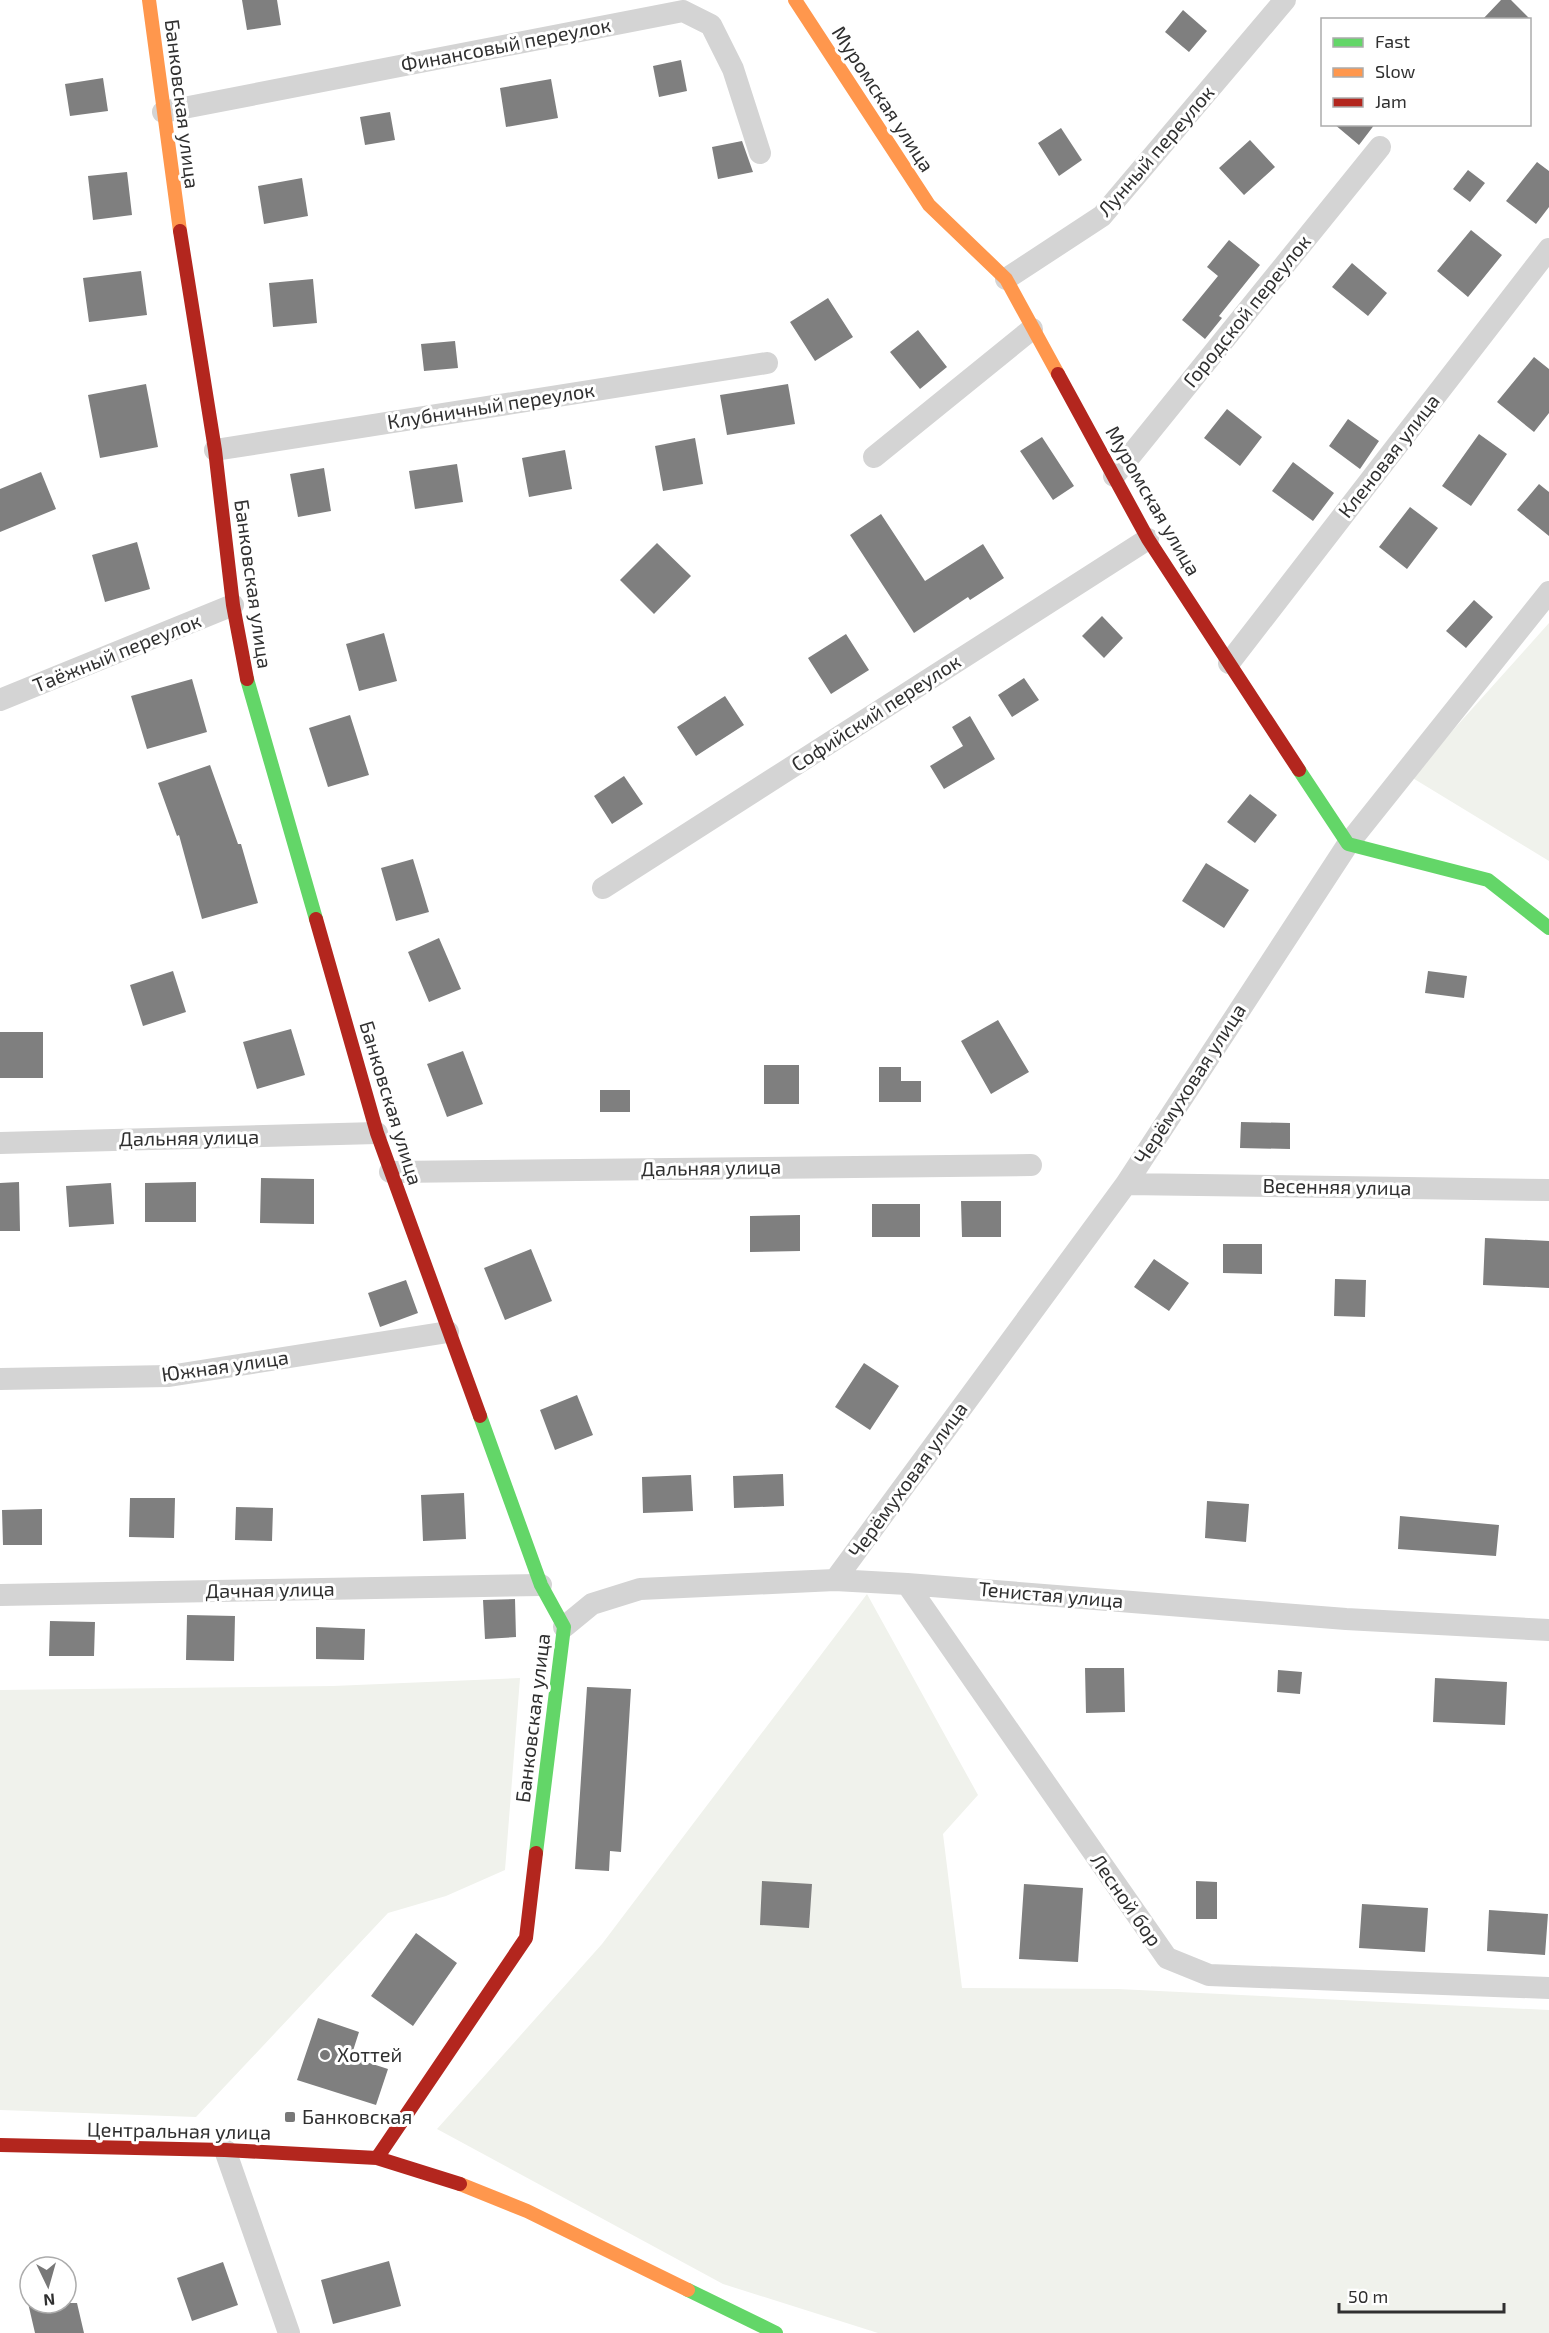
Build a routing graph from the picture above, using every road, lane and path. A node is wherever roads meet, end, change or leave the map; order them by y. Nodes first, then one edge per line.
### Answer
1 (149, 0) edge
2 (795, 0) edge
3 (1285, 0) edge
4 (163, 112) junction
5 (1380, 147) dead end
6 (760, 153) dead end
7 (1549, 249) edge
8 (1006, 279) junction
9 (1032, 329) junction
10 (767, 363) dead end
11 (215, 450) junction
12 (874, 457) dead end
13 (1114, 476) junction
14 (1148, 539) junction
15 (1549, 592) edge
16 (233, 606) junction
17 (1230, 663) junction
18 (1, 698) edge
19 (1348, 844) junction
20 (603, 888) dead end
21 (1549, 928) edge
22 (377, 1133) junction
23 (0, 1143) edge
24 (1031, 1165) dead end
25 (390, 1172) junction
26 (1126, 1184) junction
27 (1549, 1191) edge
28 (448, 1332) junction
29 (0, 1379) edge
30 (835, 1580) junction
31 (907, 1584) junction
32 (541, 1585) junction
33 (0, 1595) edge
34 (564, 1627) junction
35 (1549, 1630) edge
36 (1549, 1988) edge
37 (0, 2145) edge
38 (225, 2150) junction
39 (376, 2158) junction
40 (289, 2333) edge
41 (776, 2333) edge

1 - 4 street, Банковская улица
2 - 8 street, Муромская улица
3 - 8 street, Лунный переулок
4 - 6 street, Финансовый переулок
4 - 11 street, Банковская улица
5 - 13 street, Городской переулок
7 - 17 street, Кленовая улица
8 - 9 street, Муромская улица
9 - 12 street
9 - 13 street, Муромская улица
10 - 11 street, Клубничный переулок
11 - 16 street, Банковская улица
13 - 14 street, Муромская улица
14 - 17 street, Муромская улица
14 - 20 street, Софийский переулок
15 - 19 street, Черёмуховая улица
16 - 18 street, Таёжный переулок
16 - 22 street, Банковская улица
17 - 19 street, Муромская улица
19 - 21 street
19 - 26 street, Черёмуховая улица
22 - 23 street, Дальняя улица
22 - 25 street, Банковская улица
24 - 25 street, Дальняя улица
25 - 28 street, Банковская улица
26 - 27 street, Весенняя улица
26 - 30 street, Черёмуховая улица
28 - 29 street, Южная улица
28 - 32 street, Банковская улица
30 - 31 street, Тенистая улица
30 - 34 street, Тенистая улица
31 - 35 street, Тенистая улица
31 - 36 street, Лесной бор
32 - 33 street, Дачная улица
32 - 34 street, Банковская улица
34 - 39 street, Банковская улица
37 - 38 street, Центральная улица
38 - 39 street, Центральная улица
38 - 40 street
39 - 41 street, Центральная улица

